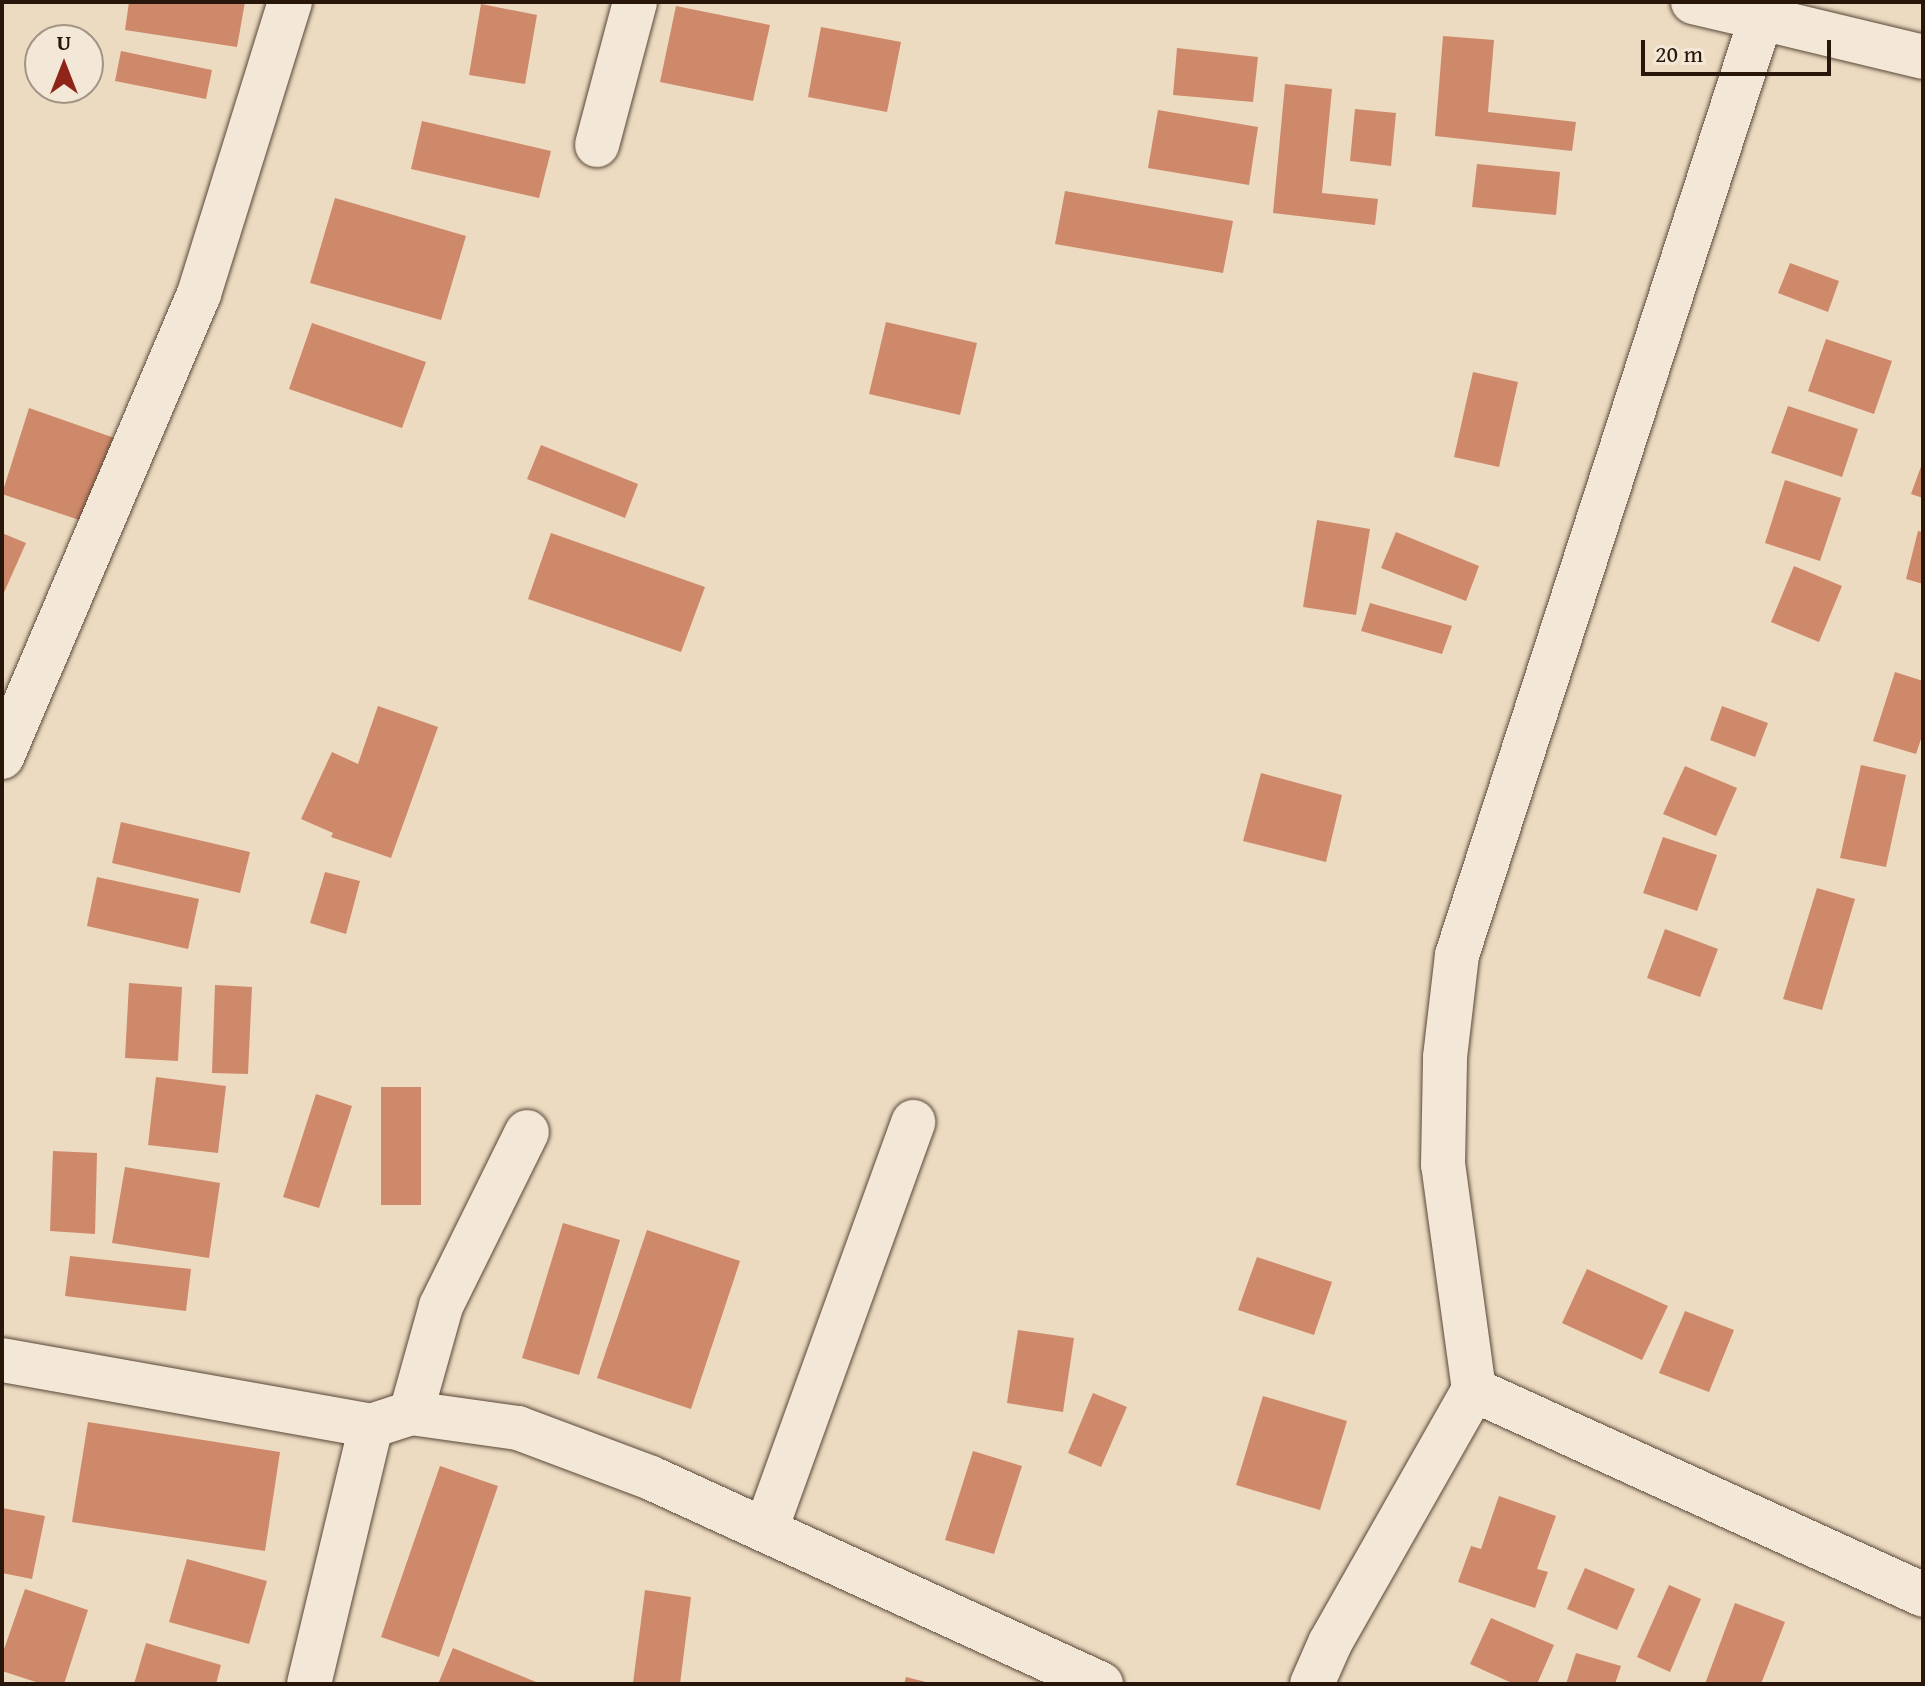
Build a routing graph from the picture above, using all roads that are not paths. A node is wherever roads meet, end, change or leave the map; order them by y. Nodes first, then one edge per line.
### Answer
1 (290, 2) edge
2 (635, 2) edge
3 (1693, 2) edge
4 (1761, 18) junction
5 (1923, 57) edge
6 (597, 145) dead end
7 (2, 757) edge
8 (913, 1122) dead end
9 (527, 1132) dead end
10 (2, 1360) edge
11 (1474, 1390) junction
12 (391, 1419) junction
13 (766, 1529) junction
14 (1923, 1595) edge
15 (309, 1684) edge
16 (1101, 1684) edge
17 (1312, 1684) edge

1 - 7 street
2 - 6 street
3 - 4 street
4 - 5 street
4 - 11 street
8 - 13 street
9 - 12 street
10 - 12 street
11 - 14 street
11 - 17 street
12 - 13 street
12 - 15 street
13 - 16 street

